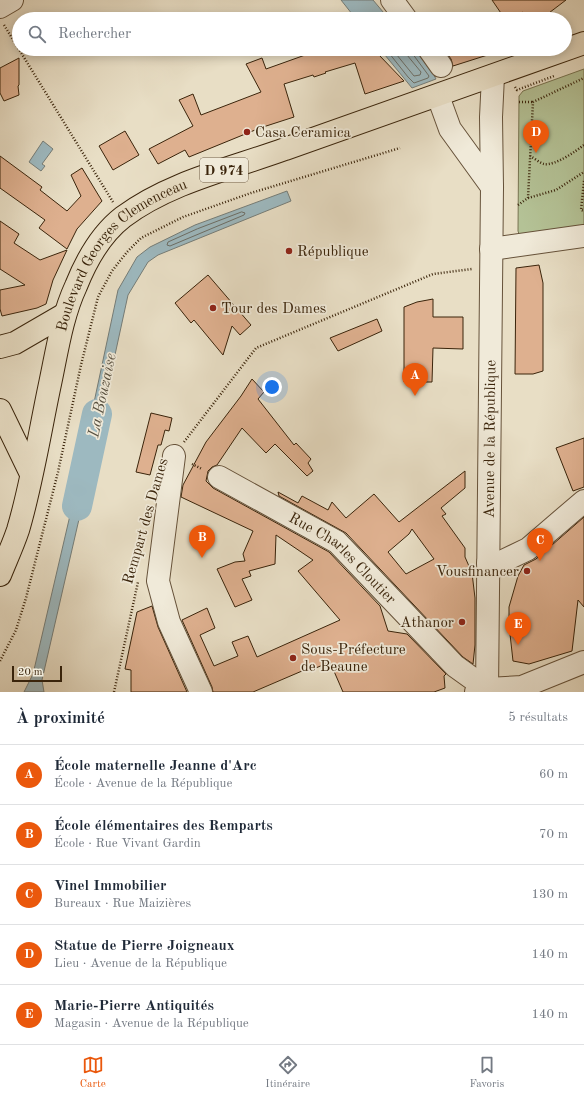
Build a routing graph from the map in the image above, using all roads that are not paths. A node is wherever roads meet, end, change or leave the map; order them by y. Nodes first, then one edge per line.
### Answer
1 (12, 0) edge
2 (392, 0) edge
3 (401, 12) edge
4 (2, 15) edge
5 (584, 43) edge
6 (572, 47) edge
7 (548, 56) edge
8 (493, 76) junction
9 (438, 96) junction
10 (492, 187) junction
11 (584, 236) edge
12 (491, 249) junction
13 (65, 314) junction
14 (0, 347) edge
15 (0, 410) edge
16 (174, 456) road end
17 (32, 474) junction
18 (219, 477) dead end
19 (584, 501) edge
20 (6, 544) edge
21 (488, 563) junction
22 (0, 575) edge
23 (584, 662) edge
24 (484, 691) edge
25 (201, 692) edge

1 - 4 street
2 - 3 street
5 - 6 main road, D 974
7 - 8 main road, D 974
8 - 9 main road, Boulevard Georges Clemenceau / D 974
8 - 10 street, Avenue de la République
9 - 10 street
9 - 13 main road, Boulevard Georges Clemenceau / D 974
10 - 12 street, Avenue de la République
11 - 12 street
12 - 21 street, Avenue de la République
13 - 14 main road
13 - 17 main road, Boulevard Georges Clemenceau / D 974
15 - 17 main road
16 - 25 street
17 - 20 main road, Boulevard Georges Clemenceau / D 974
18 - 24 street, Rue Charles Cloutier
19 - 21 street
20 - 22 main road, Boulevard Georges Clemenceau / D 974
21 - 24 street, Avenue de la République
23 - 24 street

